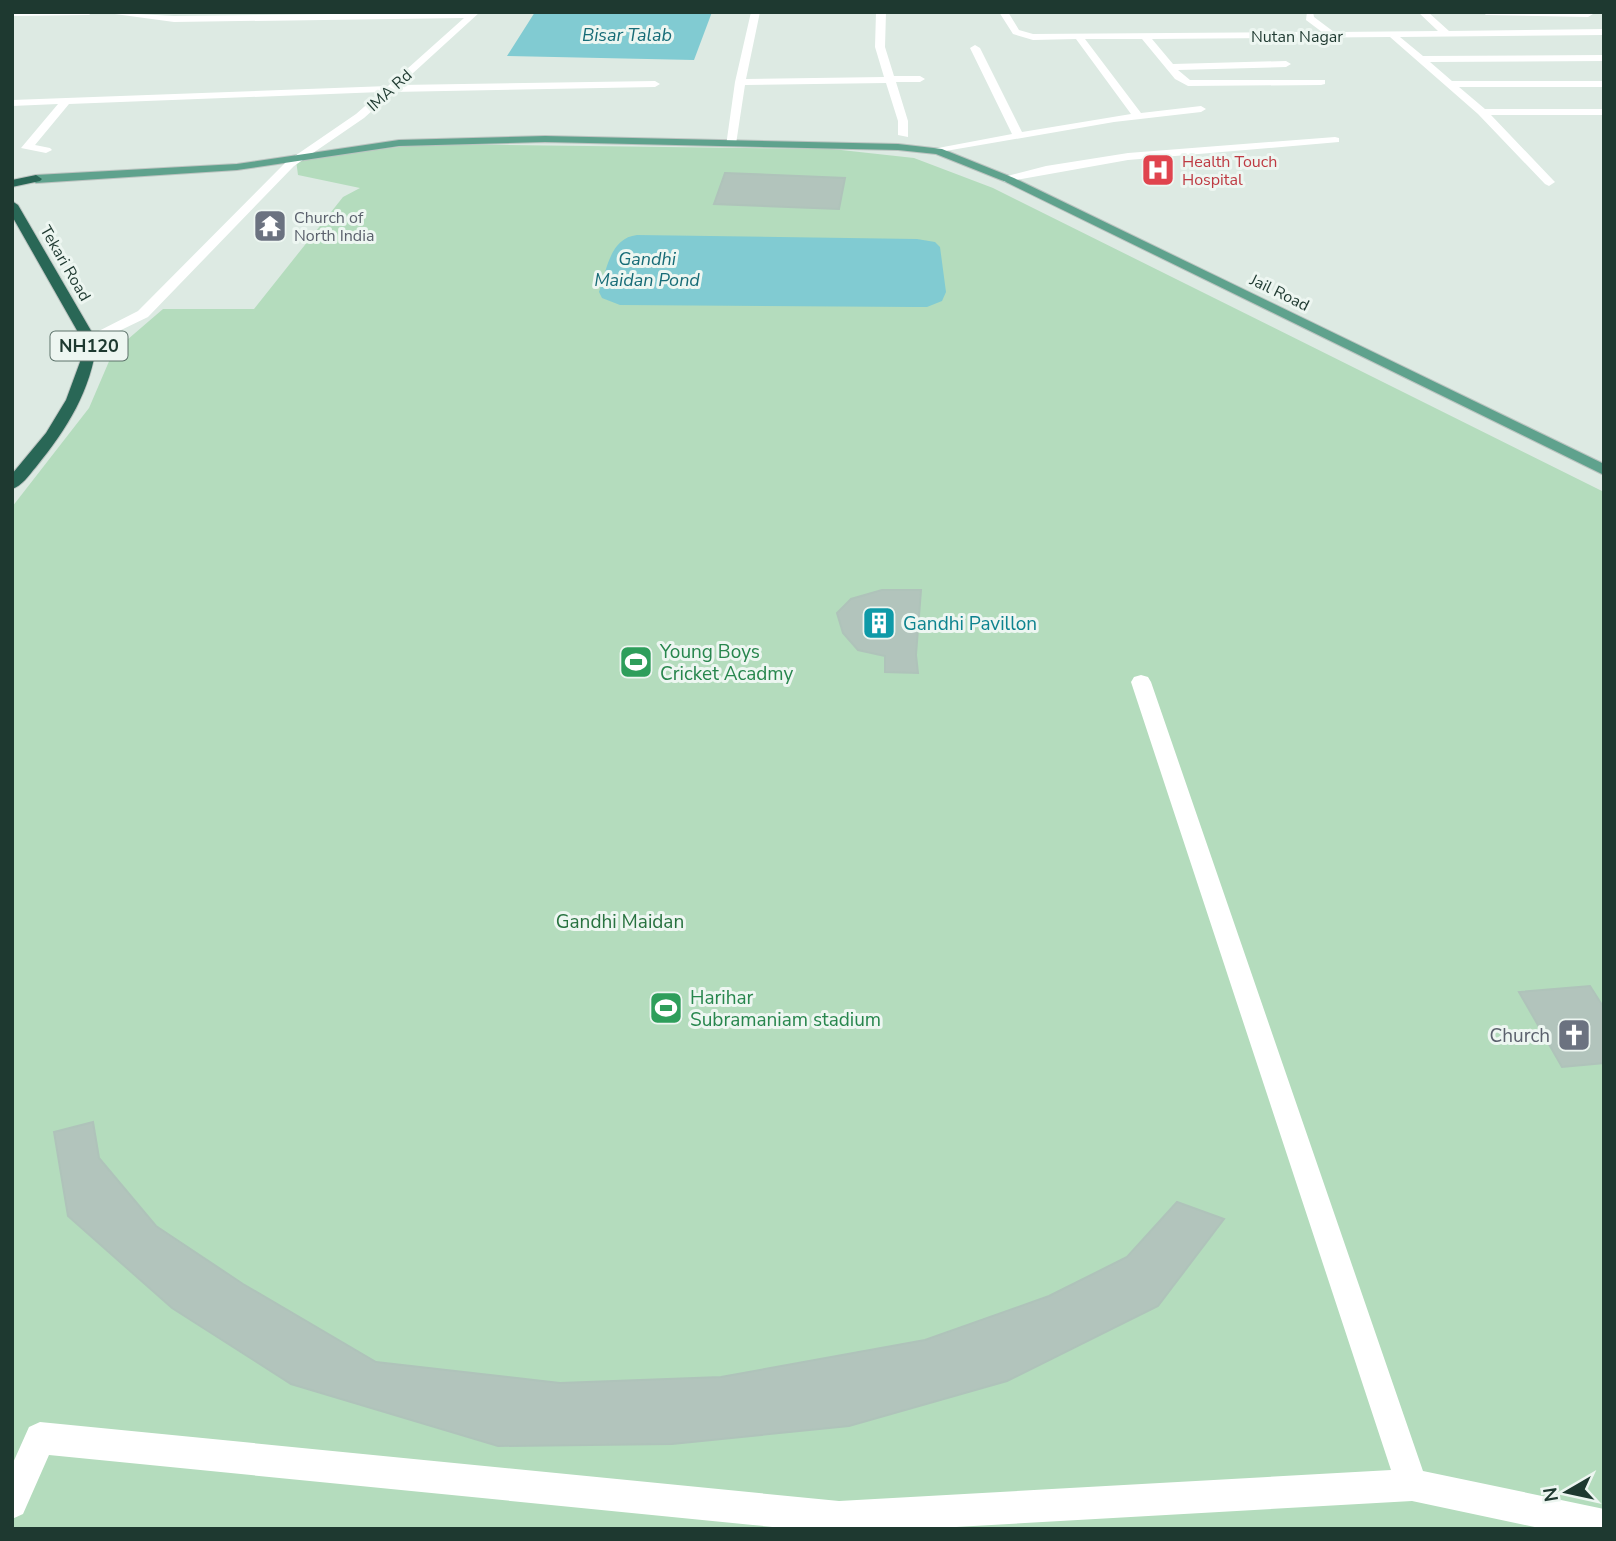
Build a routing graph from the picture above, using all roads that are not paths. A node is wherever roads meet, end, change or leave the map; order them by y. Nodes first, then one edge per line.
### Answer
1 (89, 12) edge
2 (104, 12) edge
3 (756, 12) edge
4 (881, 12) edge
5 (1003, 12) edge
6 (1422, 12) edge
7 (1486, 12) edge
8 (1586, 13) edge
9 (475, 14) edge
10 (1310, 14) dead end
11 (17, 15) edge
12 (1604, 25) edge
13 (1604, 32) edge
14 (1447, 34) junction
15 (1145, 36) junction
16 (1334, 36) junction
17 (1394, 36) junction
18 (1078, 37) junction
19 (975, 48) dead end
20 (1604, 58) edge
21 (1424, 59) junction
22 (1286, 64) dead end
23 (1171, 67) junction
24 (920, 79) dead end
25 (890, 80) junction
26 (740, 82) junction
27 (1321, 82) dead end
28 (655, 84) dead end
29 (1453, 84) junction
30 (1604, 84) edge
31 (391, 89) junction
32 (65, 102) junction
33 (12, 103) edge
34 (1200, 108) dead end
35 (1482, 112) junction
36 (1604, 112) edge
37 (1138, 116) junction
38 (904, 135) dead end
39 (1018, 135) junction
40 (1335, 140) dead end
41 (730, 144) junction
42 (46, 150) dead end
43 (938, 151) junction
44 (296, 160) junction
45 (1005, 178) junction
46 (36, 179) joint
47 (12, 181) edge
48 (1549, 182) dead end
49 (12, 205) edge
50 (90, 341) junction
51 (1604, 470) edge
52 (12, 484) edge
53 (1141, 682) dead end
54 (1412, 1485) junction
55 (12, 1503) edge
56 (1604, 1525) edge

1 - 11 street
2 - 9 street
3 - 26 street
4 - 25 street
5 - 18 street, Nutan Nagar
6 - 14 street
7 - 8 street
8 - 12 street
9 - 31 street, IMA Rd
10 - 16 street
13 - 14 street, Nutan Nagar
14 - 17 street, Nutan Nagar
15 - 16 street, Nutan Nagar
15 - 18 street, Nutan Nagar
15 - 23 street
16 - 17 street, Nutan Nagar
17 - 21 street
18 - 37 street
19 - 39 street
20 - 21 street
21 - 29 street
22 - 23 street
23 - 27 street
24 - 25 street
25 - 26 street
25 - 38 street
26 - 41 street
28 - 31 street
29 - 30 street
29 - 35 street
31 - 32 street
31 - 44 street, IMA Rd
32 - 33 street
32 - 42 street
34 - 37 street
35 - 36 street
35 - 48 street
37 - 39 street
39 - 43 street
40 - 45 street
41 - 43 main road, Jail Road
41 - 44 main road, Jail Road
43 - 45 main road, Jail Road
44 - 46 main road, Jail Road
44 - 50 street, IMA Rd
45 - 51 main road, Jail Road
46 - 47 highway
49 - 50 highway, Tekari Road / NH120
50 - 52 highway, NH120
53 - 54 street
54 - 55 street
54 - 56 street

